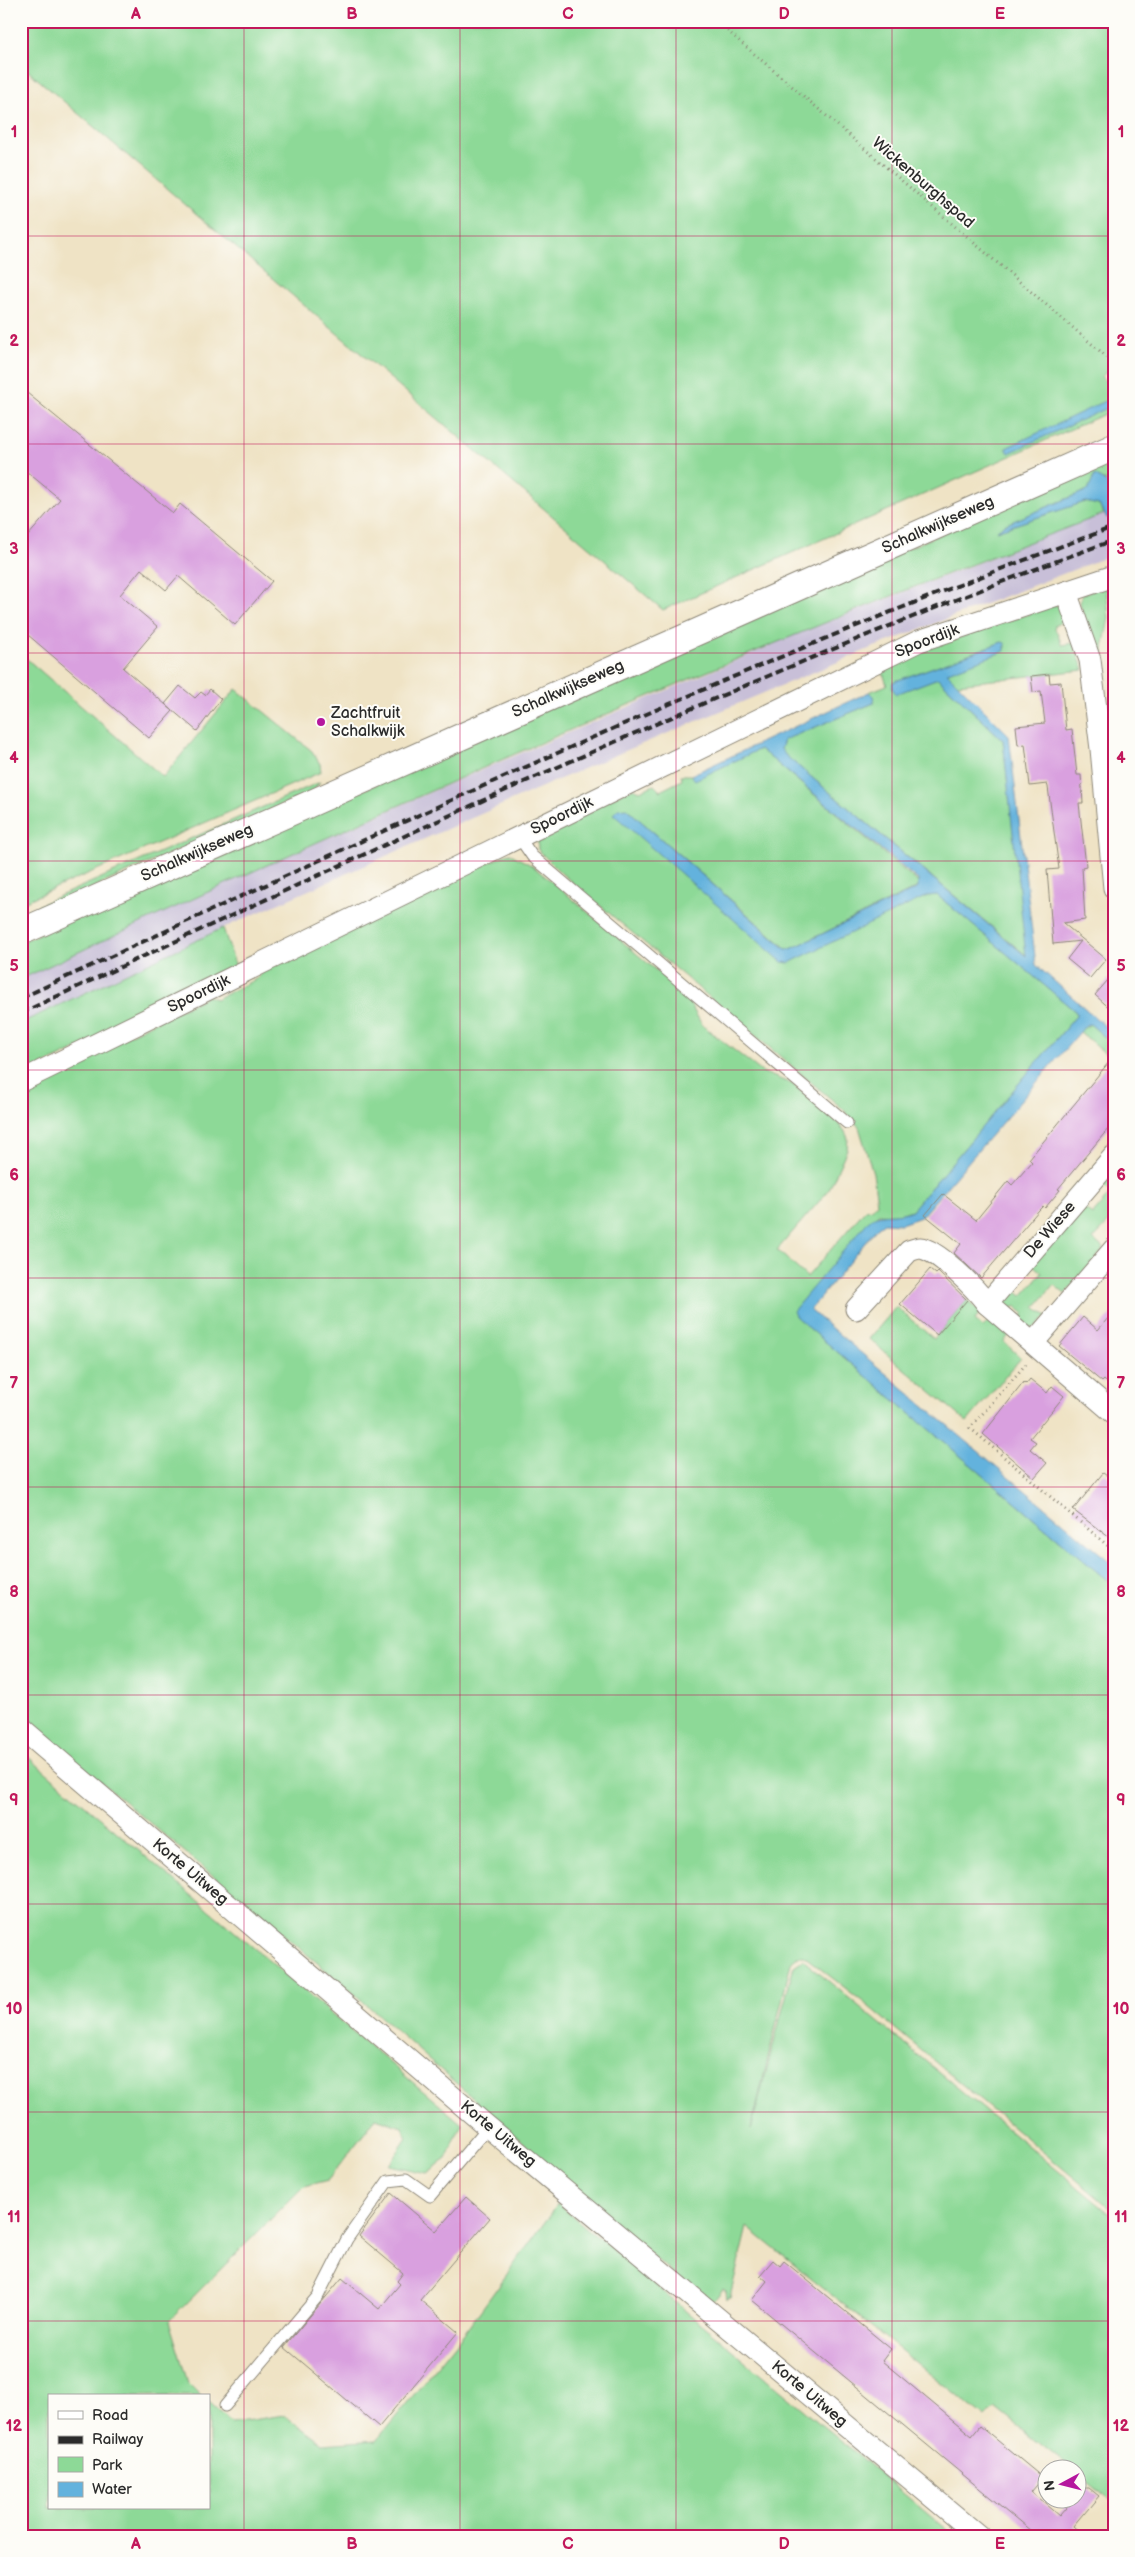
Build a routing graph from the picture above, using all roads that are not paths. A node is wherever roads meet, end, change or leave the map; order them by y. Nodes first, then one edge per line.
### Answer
1 (1114, 447) edge
2 (1114, 576) edge
3 (1066, 592) junction
4 (519, 837) junction
5 (1114, 888) edge
6 (21, 932) edge
7 (21, 1081) edge
8 (847, 1124) dead end
9 (1114, 1156) edge
10 (1114, 1249) edge
11 (987, 1304) junction
12 (856, 1310) dead end
13 (1036, 1346) junction
14 (1114, 1414) edge
15 (21, 1728) edge
16 (488, 2127) junction
17 (225, 2406) dead end
18 (979, 2536) edge

1 - 6 street, Schalkwijkseweg
2 - 3 street, Spoordijk
3 - 4 street, Spoordijk
3 - 5 street
4 - 7 street, Spoordijk
4 - 8 lane
9 - 11 street, De Wiese
10 - 13 street
11 - 12 street
11 - 13 street
13 - 14 street
15 - 16 street, Korte Uitweg
16 - 17 lane
16 - 18 street, Korte Uitweg

